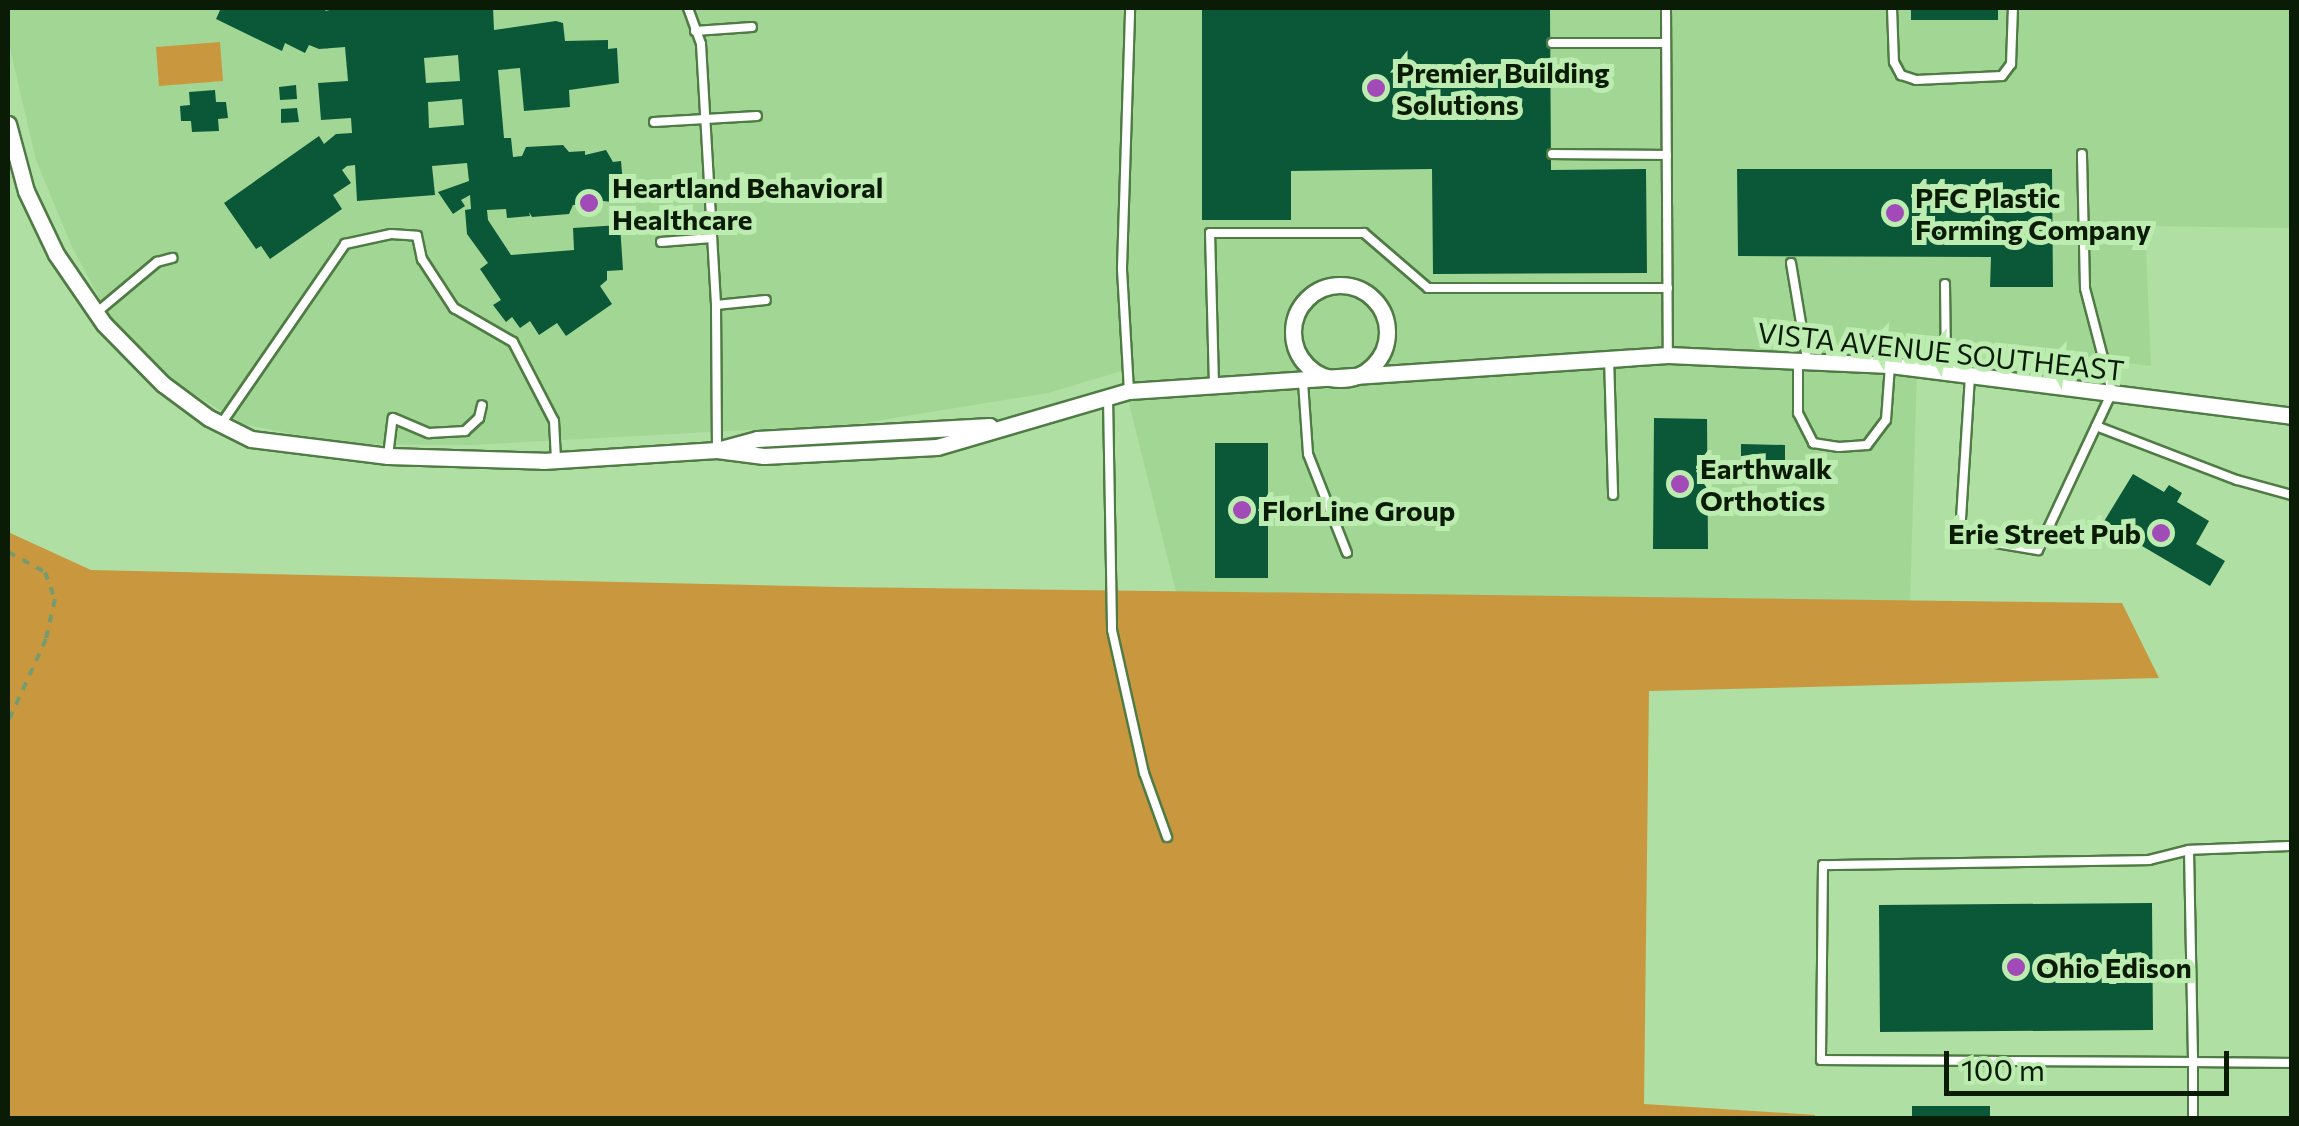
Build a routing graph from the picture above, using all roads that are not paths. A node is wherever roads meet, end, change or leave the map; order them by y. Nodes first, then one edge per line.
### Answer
1 (688, 8) edge
2 (1130, 8) edge
3 (1666, 8) edge
4 (1892, 8) edge
5 (2013, 8) edge
6 (752, 27) dead end
7 (695, 31) junction
8 (1666, 43) junction
9 (1552, 44) dead end
10 (757, 116) dead end
11 (705, 120) junction
12 (654, 122) dead end
13 (8, 124) edge
14 (1552, 154) dead end
15 (2082, 154) dead end
16 (1667, 155) junction
17 (712, 238) junction
18 (661, 242) dead end
19 (172, 258) dead end
20 (1791, 263) dead end
21 (1945, 284) dead end
22 (1668, 288) junction
23 (766, 300) dead end
24 (716, 304) junction
25 (96, 313) junction
26 (1668, 356) junction
27 (1609, 357) junction
28 (1802, 359) junction
29 (1890, 365) junction
30 (1946, 372) junction
31 (1970, 374) junction
32 (1344, 380) junction
33 (1303, 382) junction
34 (1214, 385) junction
35 (1129, 391) junction
36 (2112, 392) junction
37 (1108, 397) junction
38 (482, 404) dead end
39 (2292, 416) edge
40 (221, 424) junction
41 (2096, 426) junction
42 (718, 450) junction
43 (388, 456) junction
44 (556, 461) junction
45 (1612, 495) dead end
46 (2292, 495) edge
47 (1347, 553) dead end
48 (1167, 836) dead end
49 (2292, 846) edge
50 (2188, 850) junction
51 (2193, 1062) junction
52 (2292, 1063) edge
53 (2193, 1118) edge

1 - 7 lane
2 - 35 lane
3 - 8 lane
4 - 5 lane
6 - 7 lane
7 - 11 lane
8 - 9 lane
8 - 16 lane
10 - 11 lane
11 - 12 lane
11 - 17 lane
13 - 25 street, VISTA AVENUE SOUTHEAST
14 - 16 lane
15 - 36 lane
16 - 22 lane
17 - 18 lane
17 - 24 lane
19 - 25 lane
20 - 28 lane
21 - 30 lane
22 - 26 lane
22 - 34 lane
23 - 24 lane
24 - 42 lane
25 - 40 street, VISTA AVENUE SOUTHEAST
26 - 27 street, VISTA AVENUE SOUTHEAST
26 - 28 street, VISTA AVENUE SOUTHEAST
27 - 32 street, VISTA AVENUE SOUTHEAST
27 - 45 lane
28 - 29 street, VISTA AVENUE SOUTHEAST
28 - 29 lane
29 - 30 street, VISTA AVENUE SOUTHEAST
30 - 31 street, VISTA AVENUE SOUTHEAST
31 - 36 street, VISTA AVENUE SOUTHEAST
31 - 41 lane
32 - 32 street
32 - 33 street, VISTA AVENUE SOUTHEAST
33 - 34 street, VISTA AVENUE SOUTHEAST
33 - 47 lane
34 - 35 street, VISTA AVENUE SOUTHEAST
35 - 37 street, VISTA AVENUE SOUTHEAST
36 - 39 street, VISTA AVENUE SOUTHEAST
36 - 41 lane
37 - 42 street, VISTA AVENUE SOUTHEAST
37 - 48 lane
38 - 43 lane
40 - 43 street, VISTA AVENUE SOUTHEAST
40 - 44 lane
41 - 46 lane
42 - 44 street, VISTA AVENUE SOUTHEAST
43 - 44 street, VISTA AVENUE SOUTHEAST
49 - 50 lane
50 - 51 lane
50 - 51 lane
51 - 52 lane
51 - 53 lane

